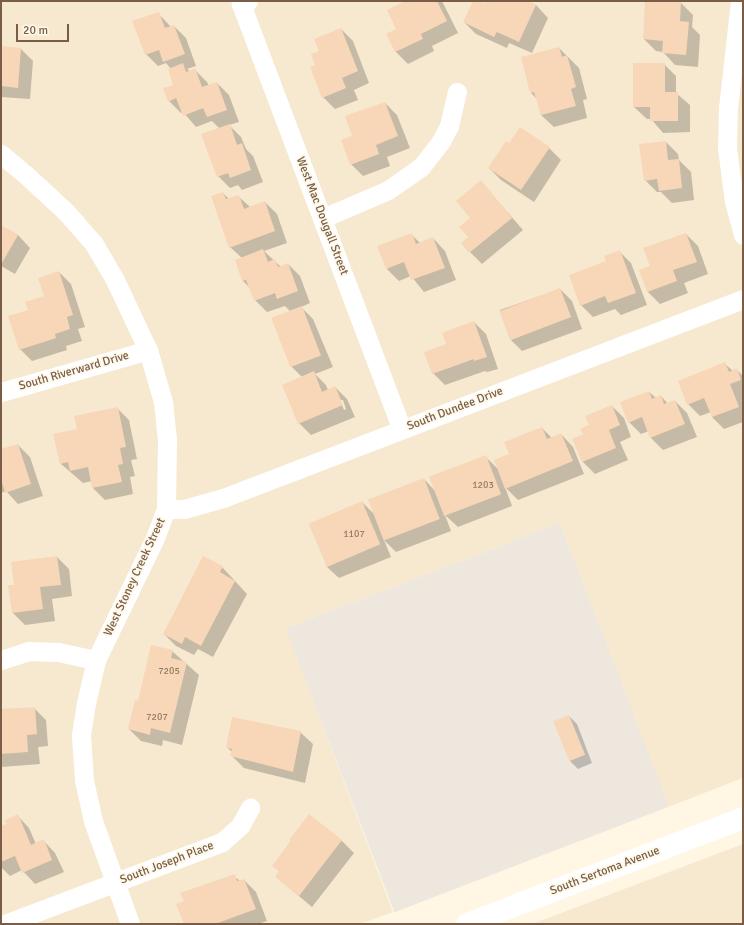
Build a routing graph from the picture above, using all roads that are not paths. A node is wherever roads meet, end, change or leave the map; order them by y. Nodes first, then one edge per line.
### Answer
1 (740, 1) edge
2 (245, 2) edge
3 (458, 92) dead end
4 (1, 154) edge
5 (323, 218) junction
6 (743, 235) edge
7 (743, 299) edge
8 (148, 350) junction
9 (1, 392) edge
10 (402, 429) junction
11 (166, 509) junction
12 (1, 660) edge
13 (96, 660) junction
14 (250, 808) dead end
15 (743, 818) edge
16 (115, 883) junction
17 (5, 924) edge
18 (130, 924) edge
19 (467, 924) edge

1 - 6 street
2 - 5 street, West Mac Dougall Street
3 - 5 street
4 - 8 street, West Stoney Creek Street
5 - 10 street, West Mac Dougall Street
7 - 10 street, South Dundee Drive
8 - 9 street, South Riverward Drive
8 - 11 street, West Stoney Creek Street
10 - 11 street, South Dundee Drive
11 - 13 street, West Stoney Creek Street
12 - 13 street
13 - 16 street, West Stoney Creek Street
14 - 16 street, South Joseph Place
15 - 19 main road, South Sertoma Avenue
16 - 17 street, South Joseph Place
16 - 18 street, West Stoney Creek Street

